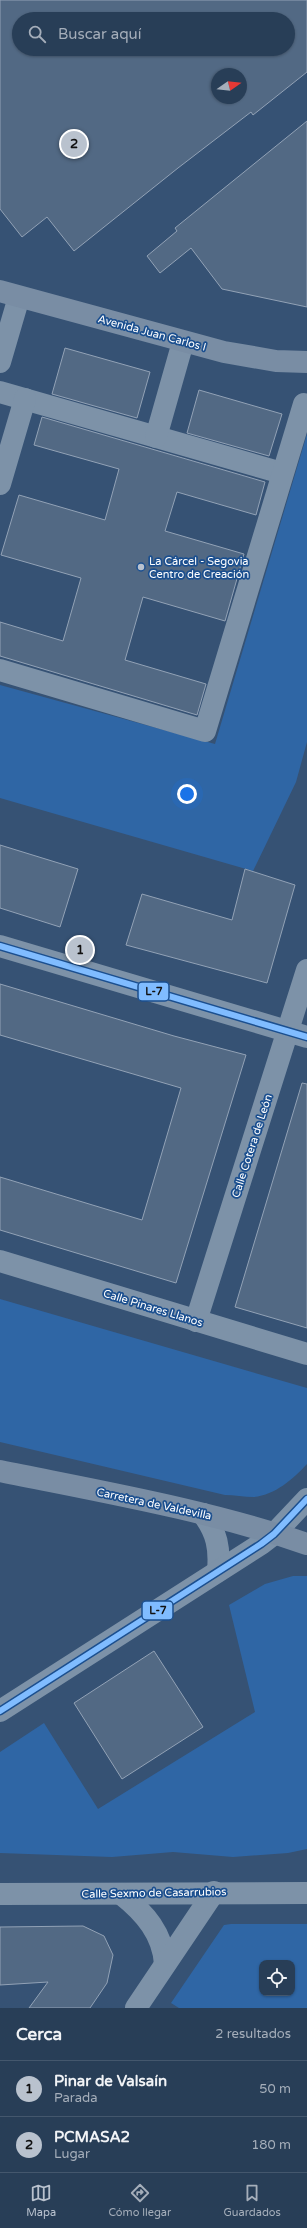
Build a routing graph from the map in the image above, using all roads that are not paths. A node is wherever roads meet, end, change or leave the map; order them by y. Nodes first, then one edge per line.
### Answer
1 (10, 294) edge
2 (183, 342) junction
3 (0, 362) edge
4 (307, 362) edge
5 (0, 392) edge
6 (25, 399) junction
7 (304, 404) dead end
8 (156, 437) junction
9 (282, 473) junction
10 (0, 484) edge
11 (0, 670) edge
12 (0, 946) edge
13 (307, 970) edge
14 (297, 1034) edge
15 (0, 1261) edge
16 (196, 1321) junction
17 (307, 1354) edge
18 (0, 1470) edge
19 (307, 1499) edge
20 (203, 1514) junction
21 (274, 1534) junction
22 (307, 1544) edge
23 (218, 1571) junction
24 (0, 1711) edge
25 (214, 1892) junction
26 (307, 1893) edge
27 (0, 1894) edge
28 (122, 1894) junction
29 (165, 1964) junction
30 (136, 2008) edge

1 - 2 street, Avenida Juan Carlos I
1 - 3 street
2 - 4 street, Avenida Juan Carlos I
2 - 8 street
5 - 6 street
6 - 8 street
6 - 10 street
7 - 9 street
8 - 9 street
9 - 11 street
12 - 14 street
13 - 14 street, Calle Cotera de León
14 - 16 street, Calle Cotera de León
15 - 16 street, Calle Pinares Llanos
16 - 17 street, Calle Pinares Llanos
18 - 20 street, Carretera de Valdevilla
19 - 21 street
20 - 21 street, Carretera de Valdevilla
20 - 23 street
21 - 22 street, Carretera de Valdevilla
21 - 23 street
23 - 24 street
25 - 26 street, Calle Sexmo de Casarrubios
25 - 28 street, Calle Sexmo de Casarrubios
25 - 29 street
27 - 28 street, Calle Sexmo de Casarrubios
28 - 29 street
29 - 30 street

